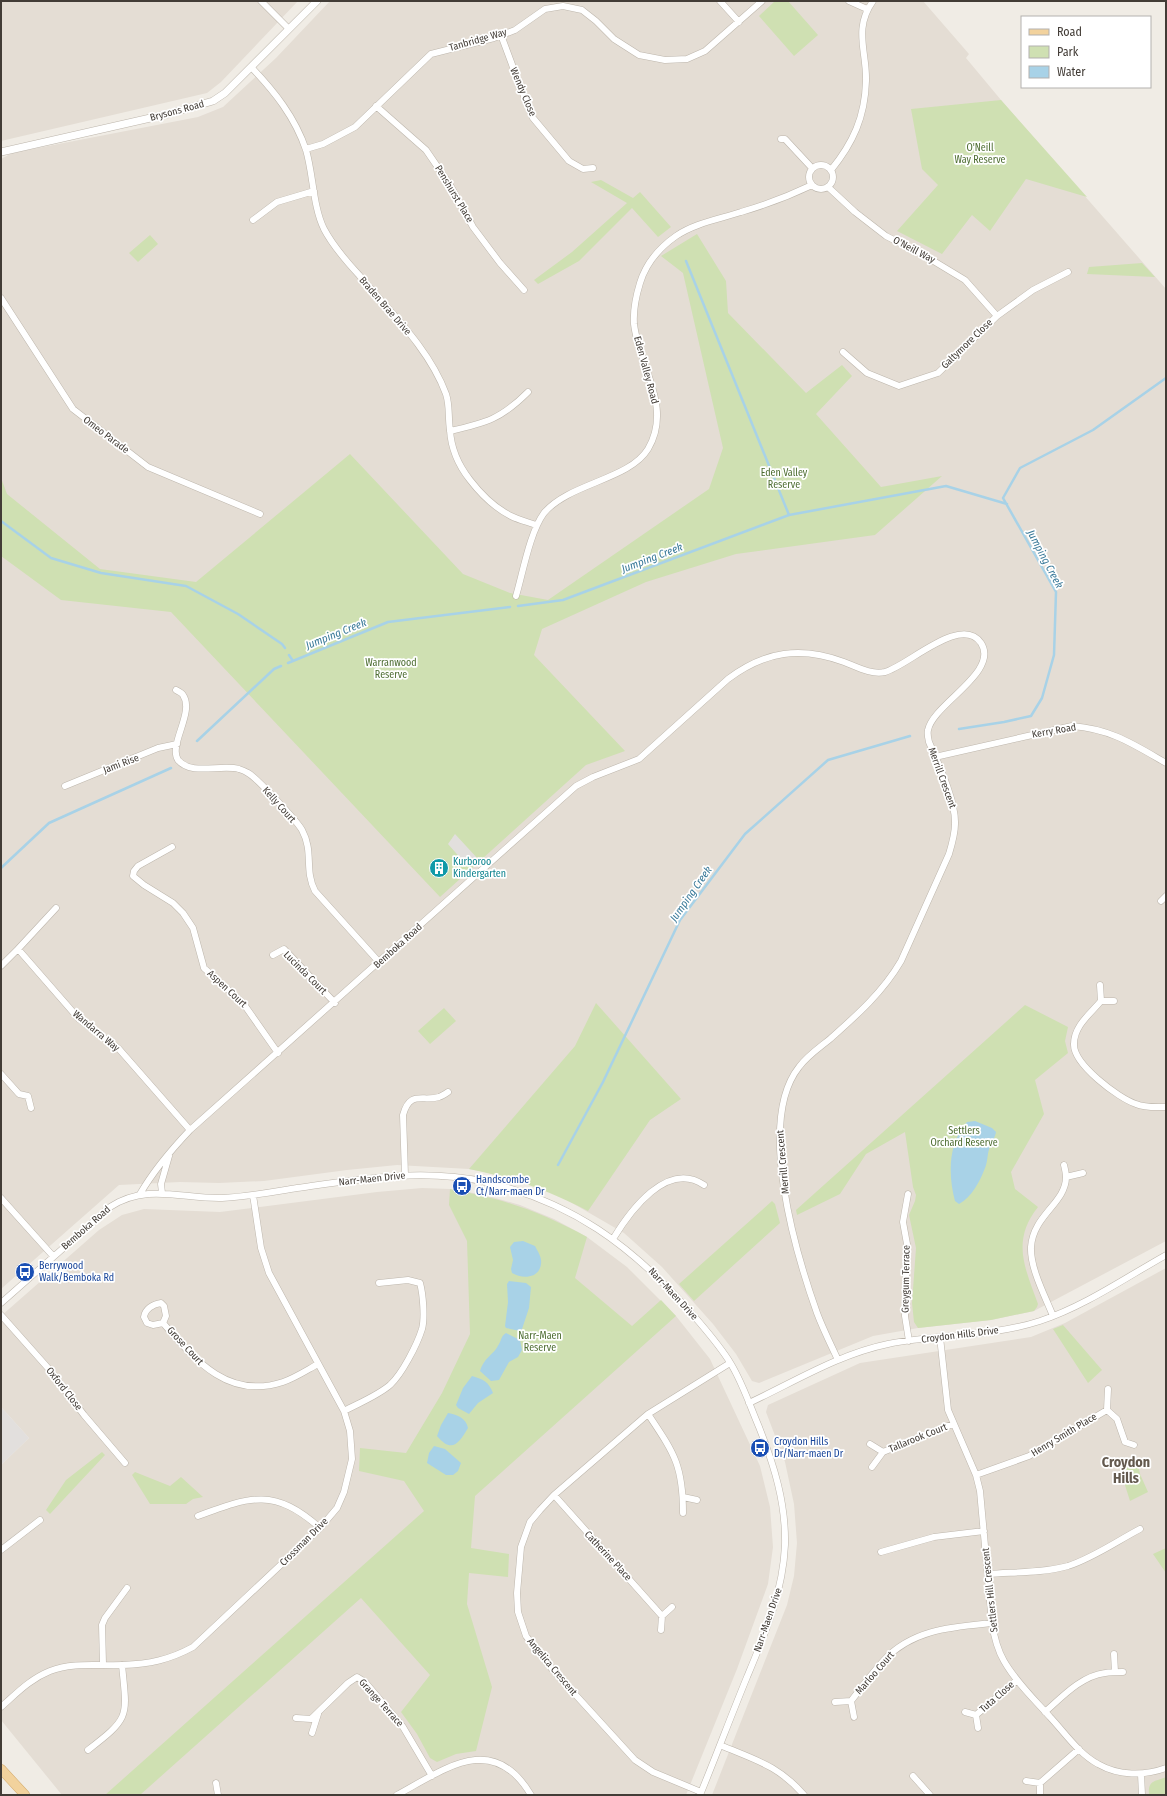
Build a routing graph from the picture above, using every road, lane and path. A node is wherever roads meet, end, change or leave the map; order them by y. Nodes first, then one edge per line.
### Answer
1 (261, 1) edge
2 (317, 1) edge
3 (720, 1) edge
4 (762, 1) edge
5 (849, 1) edge
6 (873, 1) edge
7 (867, 9) junction
8 (739, 22) junction
9 (289, 29) junction
10 (501, 35) junction
11 (251, 67) junction
12 (376, 106) junction
13 (784, 137) dead end
14 (306, 150) junction
15 (1, 152) edge
16 (593, 168) dead end
17 (812, 168) junction
18 (831, 170) junction
19 (812, 185) junction
20 (828, 187) junction
21 (314, 191) junction
22 (253, 220) dead end
23 (1068, 272) dead end
24 (524, 290) dead end
25 (1, 298) edge
26 (997, 316) junction
27 (843, 352) dead end
28 (528, 392) dead end
29 (450, 431) junction
30 (260, 514) dead end
31 (536, 525) junction
32 (516, 596) dead end
33 (176, 690) dead end
34 (177, 744) junction
35 (935, 757) junction
36 (639, 759) joint
37 (1166, 763) edge
38 (65, 786) dead end
39 (172, 847) dead end
40 (56, 908) dead end
41 (18, 949) junction
42 (273, 955) dead end
43 (379, 962) junction
44 (1, 966) edge
45 (1100, 985) dead end
46 (1101, 1001) junction
47 (1114, 1001) dead end
48 (335, 1003) junction
49 (278, 1053) junction
50 (1, 1074) edge
51 (448, 1092) dead end
52 (31, 1108) dead end
53 (1166, 1108) edge
54 (190, 1130) junction
55 (170, 1153) junction
56 (1064, 1165) dead end
57 (1083, 1173) dead end
58 (405, 1175) junction
59 (1066, 1177) junction
60 (704, 1185) dead end
61 (162, 1193) junction
62 (140, 1194) junction
63 (908, 1194) dead end
64 (253, 1195) junction
65 (1, 1198) edge
66 (613, 1238) junction
67 (1166, 1255) edge
68 (53, 1256) junction
69 (378, 1282) dead end
70 (1, 1303) edge
71 (1, 1315) edge
72 (1053, 1316) junction
73 (163, 1323) dead end
74 (940, 1338) junction
75 (909, 1341) junction
76 (838, 1360) junction
77 (730, 1363) junction
78 (318, 1364) junction
79 (1108, 1389) dead end
80 (749, 1403) junction
81 (1107, 1410) junction
82 (344, 1411) junction
83 (648, 1414) junction
84 (953, 1424) junction
85 (870, 1444) dead end
86 (1134, 1445) dead end
87 (883, 1452) junction
88 (125, 1463) dead end
89 (872, 1467) dead end
90 (976, 1475) junction
91 (554, 1495) junction
92 (683, 1497) junction
93 (698, 1500) dead end
94 (683, 1513) dead end
95 (198, 1516) dead end
96 (40, 1520) dead end
97 (320, 1528) junction
98 (1140, 1529) dead end
99 (984, 1531) junction
100 (1, 1550) edge
101 (881, 1552) dead end
102 (988, 1574) junction
103 (127, 1588) dead end
104 (672, 1607) dead end
105 (662, 1616) junction
106 (992, 1623) junction
107 (661, 1630) dead end
108 (1114, 1654) dead end
109 (103, 1664) junction
110 (122, 1665) junction
111 (1115, 1672) junction
112 (1123, 1672) dead end
113 (1017, 1680) junction
114 (851, 1701) junction
115 (835, 1702) dead end
116 (1, 1707) edge
117 (965, 1712) dead end
118 (1045, 1712) junction
119 (318, 1714) junction
120 (976, 1715) junction
121 (854, 1717) dead end
122 (296, 1718) dead end
123 (978, 1728) dead end
124 (312, 1733) dead end
125 (720, 1745) junction
126 (1079, 1749) junction
127 (88, 1750) dead end
128 (1166, 1768) edge
129 (1, 1769) edge
130 (1141, 1774) junction
131 (432, 1776) junction
132 (913, 1776) dead end
133 (1026, 1781) dead end
134 (216, 1783) dead end
135 (1040, 1784) junction
136 (700, 1794) edge
137 (24, 1795) edge
138 (218, 1795) edge
139 (397, 1795) edge
140 (531, 1795) edge
141 (804, 1795) edge
142 (930, 1795) edge
143 (1040, 1795) edge
144 (1142, 1795) edge

1 - 9 street
2 - 9 street, Brysons Road
3 - 8 street
4 - 8 street, Tanbridge Way
5 - 7 street
6 - 7 street
7 - 18 street
8 - 10 street, Tanbridge Way
9 - 11 street, Brysons Road
10 - 12 street, Tanbridge Way
10 - 16 street, Wendy Close
11 - 14 street, Braden Brae Drive
11 - 15 street, Brysons Road
12 - 14 street, Tanbridge Way
12 - 24 street, Penshurst Place
13 - 17 street
14 - 21 street, Braden Brae Drive
17 - 18 street
17 - 19 street
18 - 20 street
19 - 20 street
19 - 31 street, Eden Valley Road
20 - 26 street, O'Neill Way
21 - 22 street
21 - 29 street, Braden Brae Drive
23 - 26 street, Galtymore Close
25 - 30 street, Omeo Parade
26 - 27 street, Galtymore Close
28 - 29 street
29 - 31 street, Braden Brae Drive
31 - 32 street, Eden Valley Road
33 - 34 street, Kelly Court
34 - 38 street, Jami Rise
34 - 43 street, Kelly Court
35 - 36 street, Merrill Crescent
35 - 37 street, Kerry Road
35 - 76 street, Merrill Crescent
36 - 43 street, Bemboka Road
39 - 49 street, Aspen Court
40 - 41 street
41 - 44 street
41 - 54 street, Wandarra Way
42 - 48 street, Lucinda Court
43 - 48 street, Bemboka Road
45 - 46 street
46 - 47 street
46 - 53 street
48 - 49 street, Bemboka Road
49 - 54 street, Bemboka Road
50 - 52 street
51 - 58 street
54 - 55 street, Bemboka Road
55 - 61 street, Bemboka Road
55 - 62 street, Bemboka Road
56 - 59 street
57 - 59 street
58 - 64 street, Narr-Maen Drive
58 - 66 street, Narr-Maen Drive
59 - 72 street
60 - 66 street
61 - 62 street, Bemboka Road
61 - 64 street, Narr-Maen Drive
62 - 68 street, Bemboka Road
63 - 75 street, Greygum Terrace
64 - 78 street, Crossman Drive
65 - 68 street
66 - 77 street, Narr-Maen Drive
67 - 72 street, Croydon Hills Drive
68 - 70 street, Bemboka Road
69 - 82 street
71 - 88 street, Oxford Close
72 - 74 street, Croydon Hills Drive
73 - 78 street, Grose Court
74 - 75 street, Croydon Hills Drive
74 - 84 street, Settlers Hill Crescent
75 - 76 street, Croydon Hills Drive
76 - 80 street, Croydon Hills Drive
77 - 80 street, Narr-Maen Drive
77 - 83 street, Angelica Crescent
78 - 82 street, Crossman Drive
79 - 81 street, Henry Smith Place
80 - 125 street, Narr-Maen Drive
81 - 86 street, Henry Smith Place
81 - 90 street, Henry Smith Place
82 - 97 street, Crossman Drive
83 - 91 street, Angelica Crescent
83 - 92 street
84 - 87 street, Tallarook Court
84 - 90 street, Settlers Hill Crescent
85 - 87 street, Tallarook Court
87 - 89 street, Tallarook Court
90 - 99 street, Settlers Hill Crescent
91 - 105 street, Catherine Place
91 - 136 street, Angelica Crescent
92 - 93 street
92 - 94 street
95 - 97 street
96 - 100 street
97 - 110 street, Crossman Drive
98 - 102 street
99 - 101 street
99 - 102 street, Settlers Hill Crescent
102 - 106 street, Settlers Hill Crescent
103 - 109 street
104 - 105 street
105 - 107 street
106 - 113 street, Settlers Hill Crescent
106 - 114 street, Marloo Court
108 - 111 street
109 - 110 street, Crossman Drive
109 - 116 street, Crossman Drive
110 - 127 street
111 - 112 street
111 - 118 street
113 - 118 street, Settlers Hill Crescent
113 - 120 street, Tuta Close
114 - 115 street, Marloo Court
114 - 121 street, Marloo Court
117 - 120 street, Tuta Close
118 - 126 street, Settlers Hill Crescent
119 - 122 street
119 - 124 street, Grange Terrace
119 - 131 street, Grange Terrace
120 - 123 street, Tuta Close
125 - 136 street, Narr-Maen Drive
125 - 141 street
126 - 130 street, Settlers Hill Crescent
126 - 135 street
128 - 130 street, Settlers Hill Crescent
129 - 137 main road
130 - 144 street
131 - 139 street
131 - 140 street
132 - 142 street
133 - 135 street
134 - 138 street
135 - 143 street

